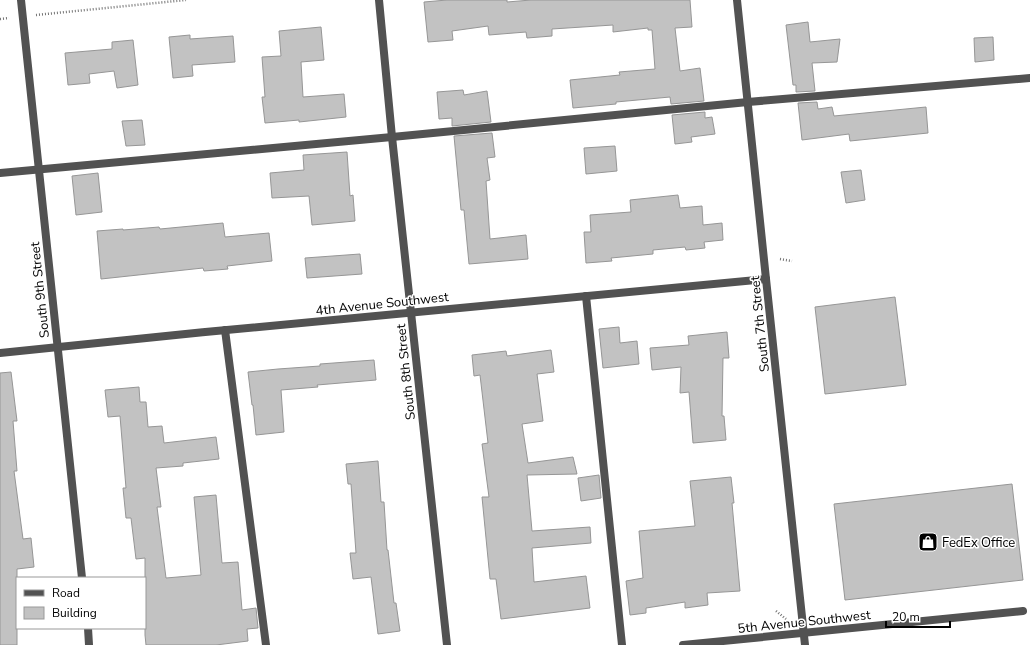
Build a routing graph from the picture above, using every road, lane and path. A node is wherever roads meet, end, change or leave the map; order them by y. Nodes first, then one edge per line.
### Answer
1 (21, 0) edge
2 (186, 0) edge
3 (380, 0) edge
4 (737, 0) edge
5 (46, 14) dead end
6 (1030, 78) edge
7 (748, 102) junction
8 (392, 137) junction
9 (38, 169) junction
10 (0, 173) edge
11 (780, 259) dead end
12 (792, 261) dead end
13 (766, 279) junction
14 (586, 296) junction
15 (411, 312) junction
16 (225, 330) junction
17 (57, 347) junction
18 (0, 353) edge
19 (82, 577) edge
20 (1023, 610) dead end
21 (88, 629) edge
22 (804, 633) junction
23 (89, 645) edge
24 (266, 645) edge
25 (447, 645) edge
26 (622, 645) edge
27 (683, 645) edge
28 (805, 645) edge

1 - 9 street, South 9th Street
2 - 5 path
3 - 8 street, South 8th Street
4 - 7 street, South 7th Street
6 - 7 street
7 - 8 street
7 - 13 street, South 7th Street
8 - 9 street
8 - 15 street, South 8th Street
9 - 10 street
9 - 17 street, South 9th Street
11 - 12 path
13 - 14 street, 4th Avenue Southwest
13 - 22 street, South 7th Street
14 - 15 street, 4th Avenue Southwest
14 - 26 street
15 - 16 street, 4th Avenue Southwest
15 - 25 street, South 8th Street
16 - 17 street, 4th Avenue Southwest
16 - 24 street
17 - 18 street, 4th Avenue Southwest
17 - 19 street, South 9th Street
20 - 22 street, 5th Avenue Southwest
21 - 23 street
22 - 27 street, 5th Avenue Southwest
22 - 28 street, South 7th Street

